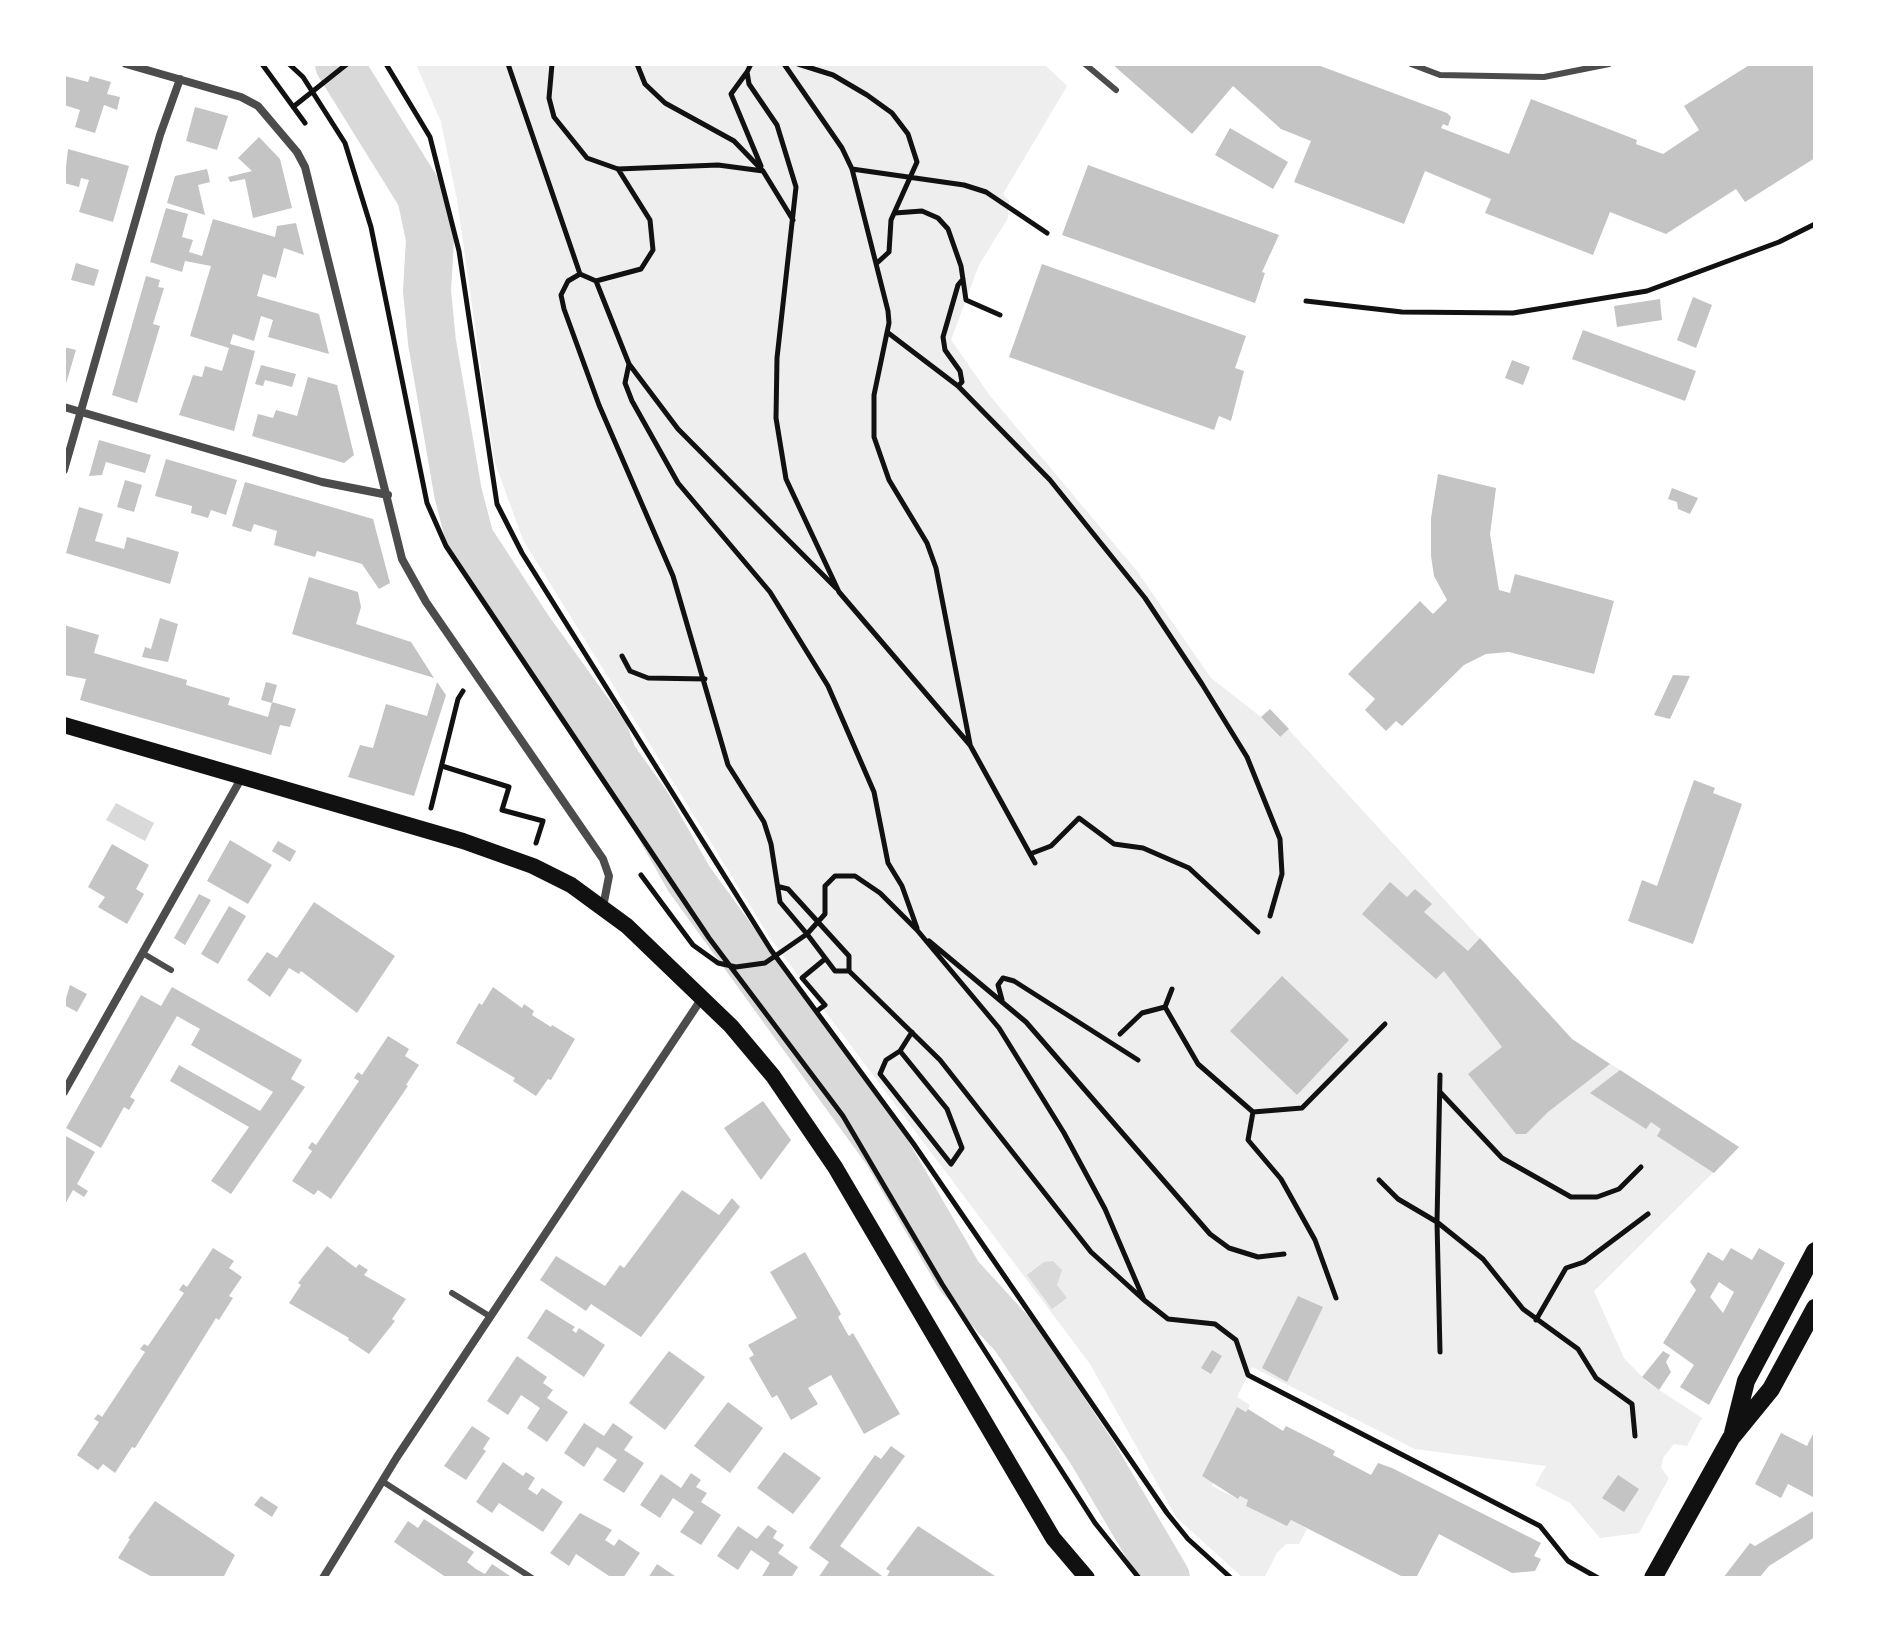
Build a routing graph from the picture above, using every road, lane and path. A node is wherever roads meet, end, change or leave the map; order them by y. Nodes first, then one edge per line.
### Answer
1 (126, 64) edge
2 (262, 64) edge
3 (289, 64) edge
4 (347, 64) edge
5 (386, 64) edge
6 (508, 64) edge
7 (552, 64) edge
8 (637, 64) edge
9 (751, 64) edge
10 (784, 64) edge
11 (798, 64) edge
12 (1085, 64) edge
13 (1411, 64) edge
14 (1609, 64) edge
15 (747, 72) junction
16 (180, 79) junction
17 (1116, 90) dead end
18 (293, 107) junction
19 (305, 123) dead end
20 (618, 169) junction
21 (852, 169) junction
22 (763, 171) junction
23 (912, 178) junction
24 (894, 213) junction
25 (794, 221) junction
26 (1815, 224) edge
27 (1047, 233) dead end
28 (877, 263) junction
29 (580, 274) junction
30 (963, 279) junction
31 (596, 281) junction
32 (1306, 301) dead end
33 (1000, 315) dead end
34 (887, 332) junction
35 (629, 364) junction
36 (958, 386) junction
37 (64, 407) edge
38 (80, 412) junction
39 (64, 470) edge
40 (388, 495) junction
41 (839, 592) junction
42 (622, 656) dead end
43 (705, 679) junction
44 (463, 691) dead end
45 (64, 725) edge
46 (970, 745) junction
47 (442, 766) junction
48 (242, 777) junction
49 (431, 808) dead end
50 (536, 843) dead end
51 (1030, 854) junction
52 (1035, 863) dead end
53 (641, 875) dead end
54 (780, 887) junction
55 (603, 907) junction
56 (1270, 916) dead end
57 (821, 923) junction
58 (917, 930) junction
59 (1258, 932) dead end
60 (805, 936) junction
61 (144, 954) junction
62 (825, 959) junction
63 (171, 970) dead end
64 (849, 971) junction
65 (1172, 989) dead end
66 (703, 997) junction
67 (1003, 1002) junction
68 (1165, 1007) junction
69 (817, 1011) junction
70 (1385, 1024) dead end
71 (912, 1032) junction
72 (1120, 1034) dead end
73 (900, 1051) junction
74 (1138, 1060) dead end
75 (1440, 1075) dead end
76 (1439, 1091) junction
77 (64, 1092) edge
78 (1253, 1112) junction
79 (1641, 1167) dead end
80 (1379, 1180) dead end
81 (1648, 1214) dead end
82 (1437, 1222) junction
83 (1815, 1251) edge
84 (1284, 1254) dead end
85 (452, 1293) dead end
86 (1336, 1298) dead end
87 (1144, 1300) junction
88 (1815, 1308) edge
89 (491, 1317) junction
90 (1536, 1320) junction
91 (1440, 1352) dead end
92 (1635, 1436) dead end
93 (1731, 1438) junction
94 (382, 1481) junction
95 (323, 1578) edge
96 (532, 1578) edge
97 (1087, 1578) edge
98 (1139, 1578) edge
99 (1231, 1578) edge
100 (1598, 1578) edge
101 (1653, 1578) edge

1 - 16 street
2 - 18 path
3 - 98 path
4 - 18 path
5 - 69 path
6 - 29 path
7 - 20 path
8 - 22 path
9 - 15 path
10 - 21 path
11 - 23 path
12 - 17 lane
13 - 14 lane
15 - 22 path
15 - 25 path
16 - 38 street
16 - 40 street
18 - 19 path
20 - 22 path
20 - 31 path
21 - 23 path
21 - 28 path
22 - 25 path
23 - 24 path
23 - 27 path
24 - 28 path
24 - 30 path
25 - 41 path
26 - 32 path
28 - 34 path
29 - 31 path
29 - 43 path
30 - 33 path
30 - 36 path
31 - 35 path
34 - 36 path
34 - 46 path
35 - 41 path
35 - 58 path
36 - 56 path
37 - 38 street
38 - 39 street
38 - 40 street
40 - 55 street
41 - 46 path
42 - 43 path
43 - 54 path
44 - 47 path
45 - 48 main road
46 - 51 path
47 - 49 path
47 - 50 path
48 - 55 main road
48 - 61 street
51 - 52 path
51 - 59 path
53 - 60 path
54 - 57 path
54 - 60 path
55 - 66 main road
57 - 58 path
57 - 60 path
57 - 64 path
58 - 67 path
58 - 87 path
60 - 62 path
61 - 63 lane
61 - 77 street
62 - 64 path
62 - 69 path
64 - 71 path
65 - 68 path
66 - 89 street
66 - 97 main road
67 - 74 path
67 - 84 path
68 - 72 path
68 - 78 path
69 - 99 path
70 - 78 path
71 - 73 path
71 - 87 path
73 - 73 path
75 - 76 path
76 - 79 path
76 - 82 path
78 - 86 path
80 - 82 path
81 - 90 path
82 - 90 path
82 - 91 path
83 - 93 main road
85 - 89 lane
87 - 100 path
88 - 93 main road
89 - 94 street
90 - 92 path
93 - 101 main road
94 - 95 street
94 - 96 lane

